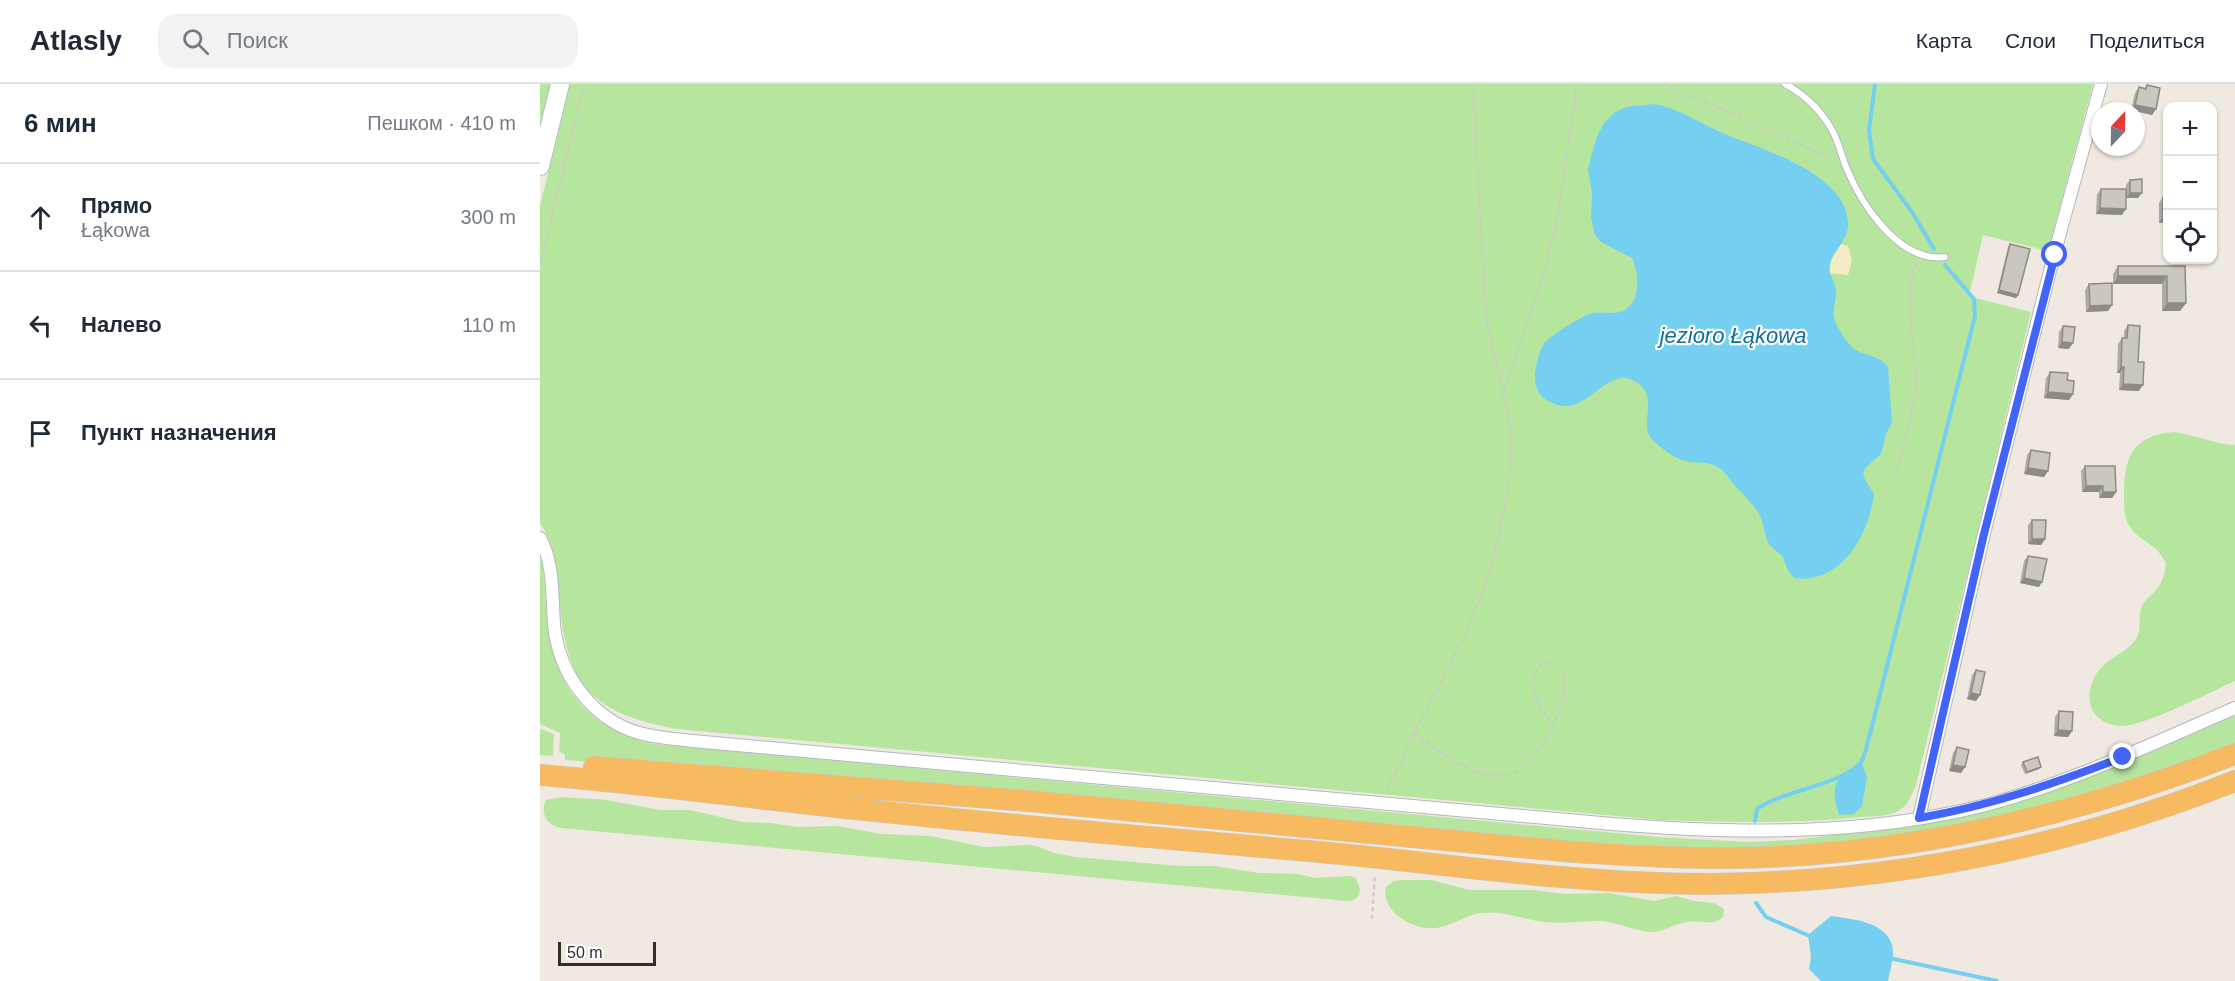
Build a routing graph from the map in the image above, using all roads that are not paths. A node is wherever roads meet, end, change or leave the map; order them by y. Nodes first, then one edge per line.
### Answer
1 (560, 84) edge
2 (1785, 84) edge
3 (2102, 84) edge
4 (547, 113) edge
5 (540, 166) edge
6 (1945, 256) dead end
7 (540, 538) edge
8 (2235, 708) edge
9 (2235, 754) edge
10 (540, 761) edge
11 (540, 775) edge
12 (2235, 781) edge
13 (1919, 818) junction

1 - 4 main road
2 - 6 lane
3 - 13 street
4 - 5 main road
7 - 13 street
8 - 13 street
9 - 10 highway
11 - 12 highway

